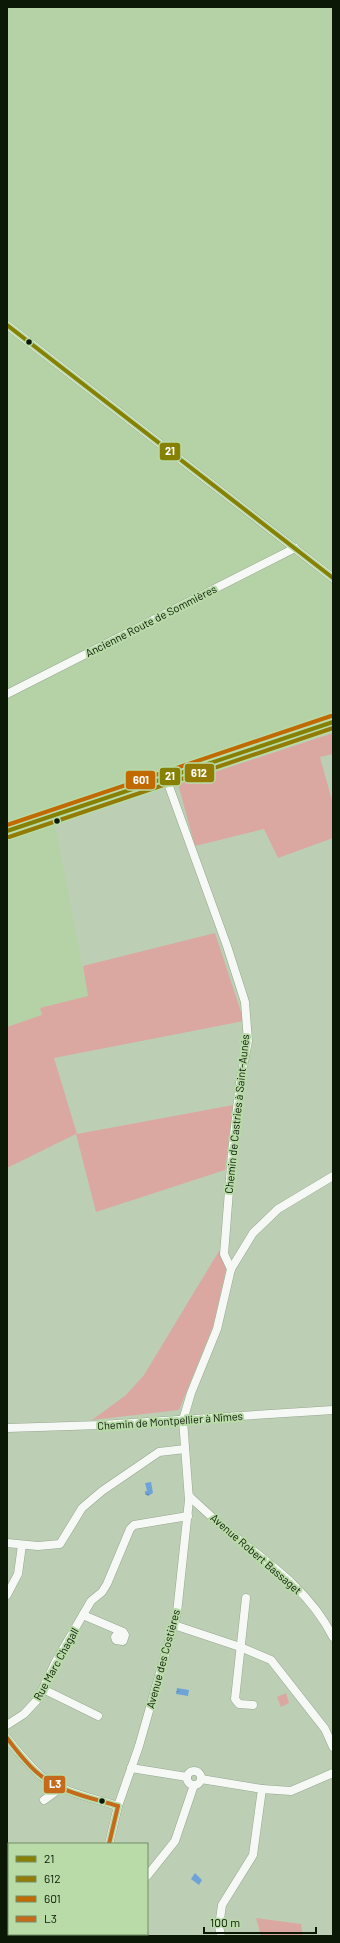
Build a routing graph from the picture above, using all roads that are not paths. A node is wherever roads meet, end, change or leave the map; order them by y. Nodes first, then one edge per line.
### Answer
1 (7, 325) edge
2 (295, 548) junction
3 (333, 578) edge
4 (7, 694) edge
5 (333, 722) edge
6 (166, 778) junction
7 (7, 831) edge
8 (333, 1176) edge
9 (231, 1269) junction
10 (333, 1410) edge
11 (183, 1420) junction
12 (7, 1428) edge
13 (185, 1449) junction
14 (189, 1496) junction
15 (188, 1516) junction
16 (7, 1543) edge
17 (22, 1545) junction
18 (7, 1595) edge
19 (246, 1598) dead end
20 (83, 1615) junction
21 (174, 1625) junction
22 (119, 1632) dead end
23 (333, 1637) edge
24 (240, 1648) junction
25 (43, 1689) junction
26 (253, 1705) dead end
27 (98, 1716) dead end
28 (7, 1725) edge
29 (7, 1738) edge
30 (333, 1747) edge
31 (131, 1768) junction
32 (333, 1773) edge
33 (187, 1777) junction
34 (201, 1779) junction
35 (194, 1785) junction
36 (62, 1787) junction
37 (262, 1789) junction
38 (44, 1800) dead end
39 (118, 1806) junction
40 (109, 1843) edge
41 (148, 1875) edge
42 (221, 1936) edge

1 - 2 street
2 - 3 street
2 - 4 street, Ancienne Route de Sommières
5 - 6 main road
6 - 7 main road
6 - 9 street, Chemin de Castries à Saint-Aunés
8 - 9 street
9 - 11 street
10 - 11 street, Chemin de Montpellier à Nîmes
11 - 12 street, Chemin de Montpellier à Nîmes
11 - 13 street, Avenue des Costières
13 - 14 street, Avenue des Costières
13 - 17 street
14 - 15 street, Avenue des Costières
14 - 23 street, Avenue Robert Bassaget
15 - 20 street, Rue Marc Chagall
15 - 21 street, Avenue des Costières
16 - 17 street
17 - 18 street
19 - 24 street
20 - 22 street, Rue Marc Chagall
20 - 25 street, Rue Marc Chagall
21 - 24 street
21 - 31 street, Avenue des Costières
24 - 26 street
24 - 30 street
25 - 27 street
25 - 28 street, Rue Marc Chagall
29 - 36 street
31 - 33 street
31 - 39 street, Avenue des Costières
32 - 37 street
33 - 34 street
33 - 35 street
34 - 35 street
34 - 37 street
35 - 41 street
36 - 38 street
36 - 39 street
37 - 42 street
39 - 40 street, Avenue des Costières

